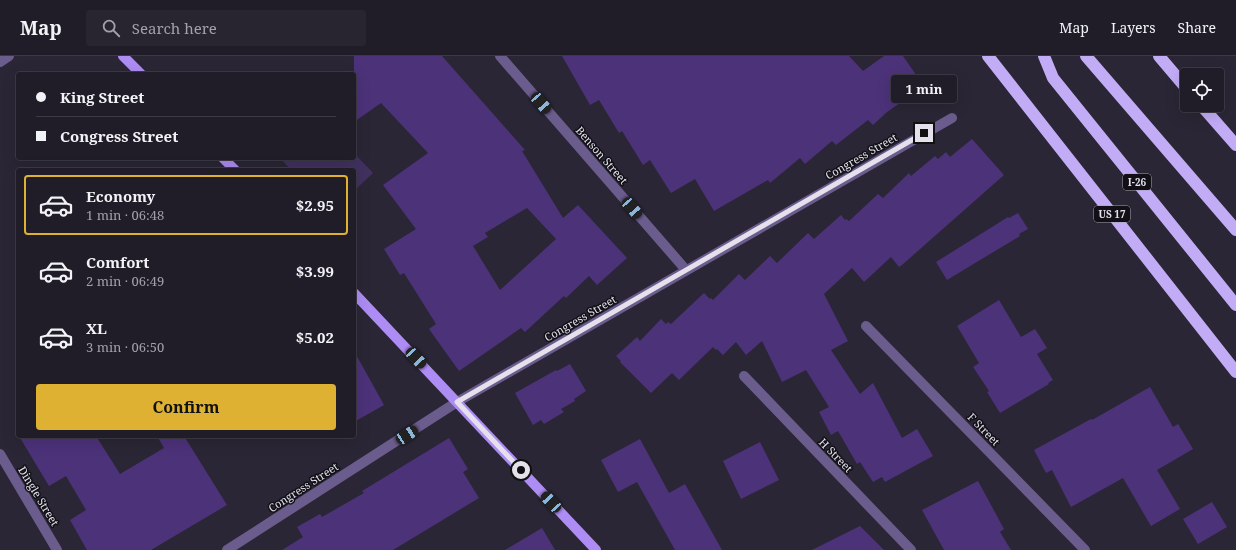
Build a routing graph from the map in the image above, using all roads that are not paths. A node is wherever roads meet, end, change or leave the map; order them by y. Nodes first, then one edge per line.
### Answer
1 (9, 56) edge
2 (123, 56) edge
3 (500, 56) edge
4 (988, 56) edge
5 (1044, 56) edge
6 (1086, 56) edge
7 (1159, 56) edge
8 (0, 62) edge
9 (139, 72) edge
10 (1180, 81) edge
11 (1207, 112) edge
12 (952, 118) dead end
13 (1236, 145) edge
14 (225, 160) edge
15 (233, 168) edge
16 (1236, 230) edge
17 (686, 270) junction
18 (356, 295) edge
19 (1236, 305) edge
20 (866, 326) dead end
21 (1236, 372) edge
22 (744, 376) dead end
23 (457, 402) junction
24 (0, 454) edge
25 (57, 550) edge
26 (227, 550) edge
27 (596, 550) edge
28 (911, 550) edge
29 (1085, 550) edge

1 - 8 street
2 - 9 main road
3 - 17 street, Benson Street
4 - 21 highway, US 17
5 - 19 highway, I-26
6 - 16 highway
7 - 10 highway
11 - 13 highway
12 - 17 street, Congress Street
14 - 15 main road
17 - 23 street, Congress Street
18 - 23 main road
20 - 29 street, F Street
22 - 28 street, H Street
23 - 26 street, Congress Street
23 - 27 main road
24 - 25 street, Dingle Street

